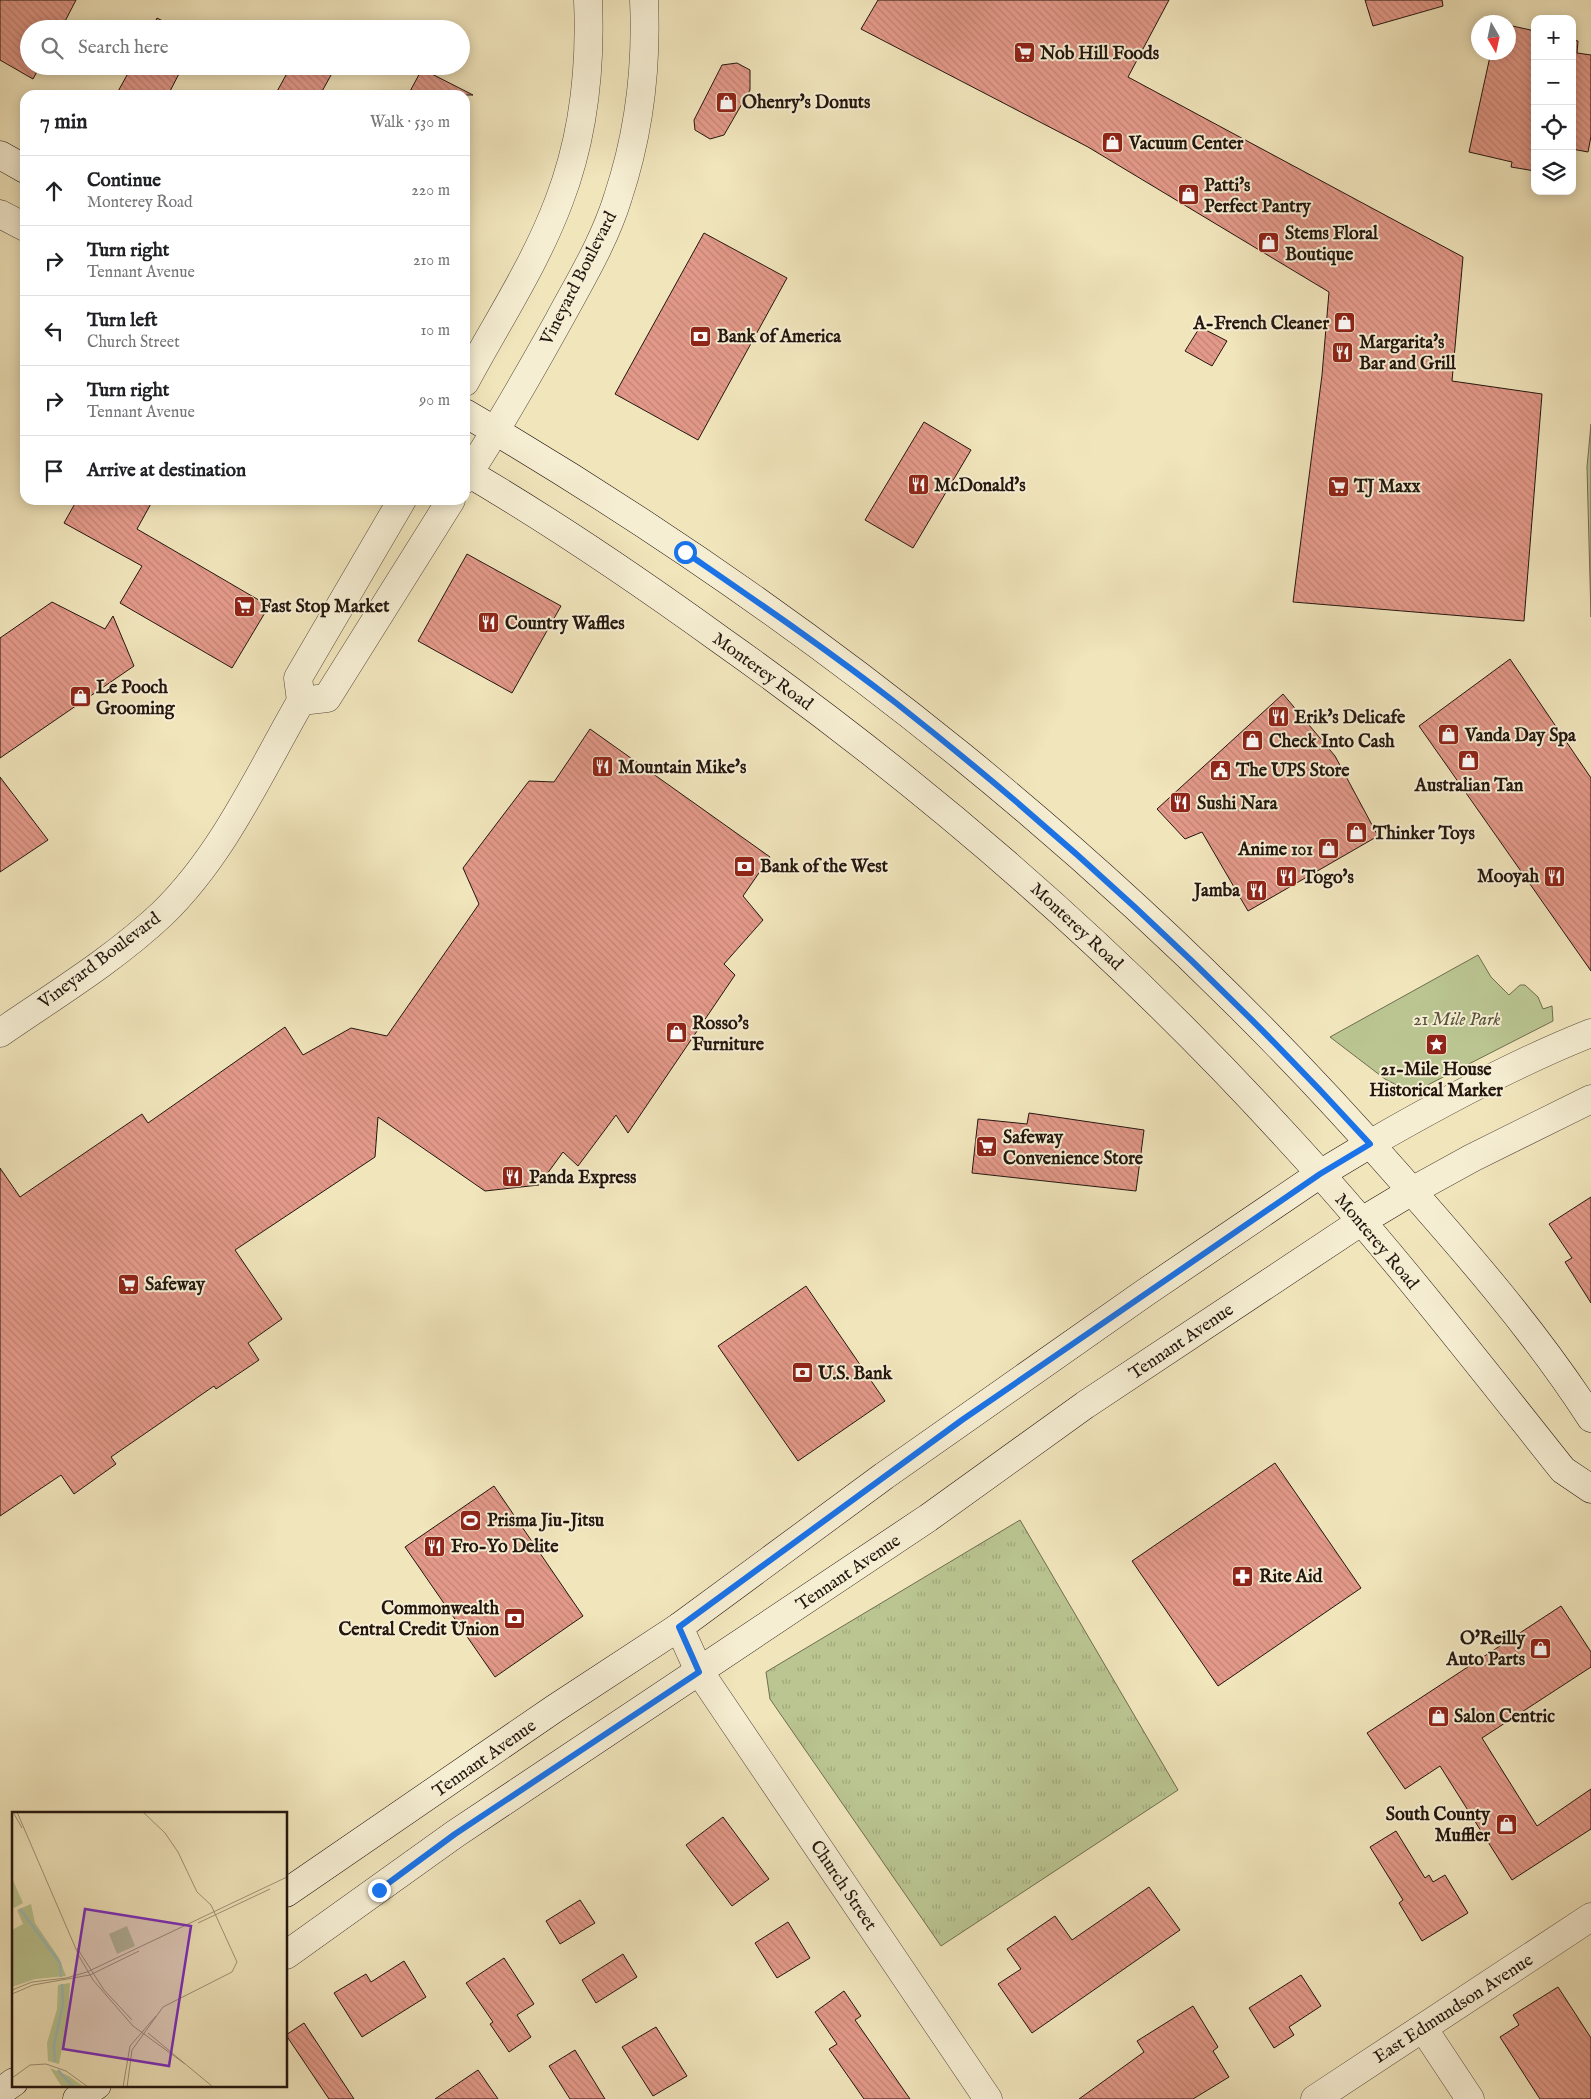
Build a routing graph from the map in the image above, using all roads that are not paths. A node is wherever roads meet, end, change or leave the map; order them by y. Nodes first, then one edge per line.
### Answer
1 (588, 0) edge
2 (644, 0) edge
3 (0, 156) edge
4 (20, 166) edge
5 (0, 214) edge
6 (20, 225) edge
7 (470, 373) edge
8 (470, 416) edge
9 (495, 431) junction
10 (470, 469) edge
11 (470, 477) edge
12 (399, 505) edge
13 (449, 505) edge
14 (301, 702) junction
15 (0, 1033) edge
16 (1591, 1033) edge
17 (1591, 1098) edge
18 (1370, 1144) junction
19 (1320, 1174) junction
20 (1412, 1191) junction
21 (1362, 1221) junction
22 (1591, 1418) edge
23 (1591, 1489) edge
24 (670, 1632) junction
25 (699, 1672) junction
26 (288, 1892) edge
27 (1591, 1916) edge
28 (288, 1954) edge
29 (1423, 2028) junction
30 (12, 2083) edge
31 (96, 2086) edge
32 (0, 2092) edge
33 (77, 2099) edge
34 (988, 2099) edge
35 (1315, 2099) edge
36 (1470, 2099) edge

1 - 7 main road
2 - 9 main road, Vineyard Boulevard
3 - 4 main road
5 - 6 main road
8 - 9 main road
9 - 10 main road, Vineyard Boulevard
9 - 18 main road
11 - 19 main road, Monterey Road
12 - 14 main road
13 - 14 main road
14 - 15 main road, Vineyard Boulevard
16 - 18 main road, Tennant Avenue
17 - 20 main road, Tennant Avenue
18 - 19 main road, Tennant Avenue
18 - 20 main road
19 - 21 main road, Monterey Road
19 - 24 main road, Tennant Avenue
20 - 21 main road, Tennant Avenue
20 - 22 main road
21 - 23 main road, Monterey Road
21 - 25 main road, Tennant Avenue
24 - 25 main road, Church Street
24 - 26 main road, Tennant Avenue
25 - 28 main road, Tennant Avenue
25 - 34 main road, Church Street
27 - 29 main road, East Edmundson Avenue
29 - 35 main road, East Edmundson Avenue
29 - 36 main road
30 - 32 main road
31 - 33 main road

